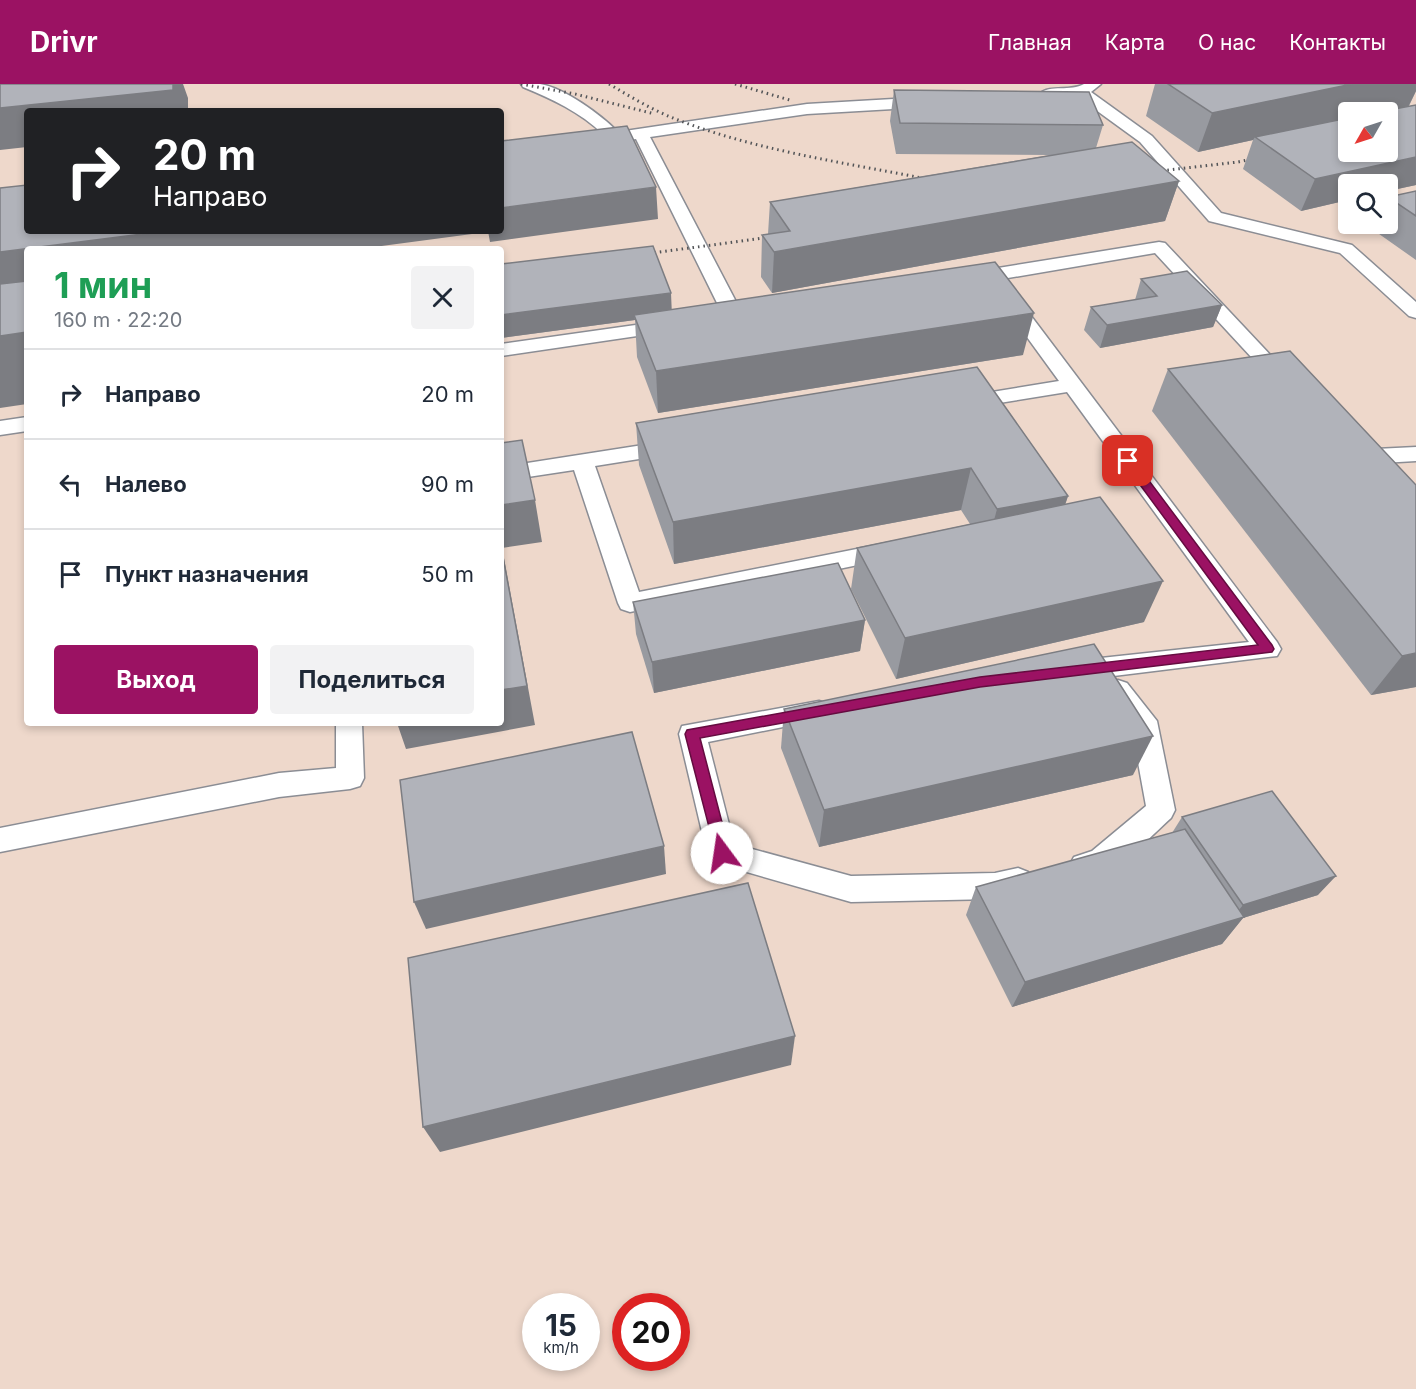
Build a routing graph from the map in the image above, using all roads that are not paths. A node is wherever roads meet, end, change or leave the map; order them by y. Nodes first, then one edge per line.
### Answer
1 (528, 84) edge
2 (1088, 88) edge
3 (1035, 95) edge
4 (942, 101) edge
5 (641, 134) junction
6 (615, 138) junction
7 (581, 143) edge
8 (990, 275) junction
9 (944, 283) edge
10 (1416, 312) edge
11 (757, 314) edge
12 (734, 317) junction
13 (711, 320) edge
14 (688, 323) edge
15 (504, 350) edge
16 (1072, 386) junction
17 (1298, 395) edge
18 (945, 405) edge
19 (24, 424) edge
20 (0, 428) edge
21 (1338, 439) edge
22 (691, 444) edge
23 (1416, 454) edge
24 (1355, 457) junction
25 (582, 462) junction
26 (504, 474) edge
27 (1370, 474) edge
28 (915, 546) edge
29 (1099, 668) junction
30 (1045, 674) edge
31 (842, 707) edge
32 (349, 726) edge
33 (0, 840) edge

1 - 6 lane
2 - 3 lane
2 - 10 lane
4 - 5 lane
5 - 6 lane
5 - 12 lane
6 - 7 lane
8 - 9 lane
8 - 16 lane
8 - 17 lane
11 - 12 lane
12 - 13 lane
14 - 15 lane
16 - 18 lane
16 - 29 lane
19 - 20 lane
21 - 24 lane
22 - 25 lane
23 - 24 lane
24 - 27 lane
25 - 26 lane
25 - 28 lane
29 - 30 lane
29 - 31 lane
32 - 33 lane

